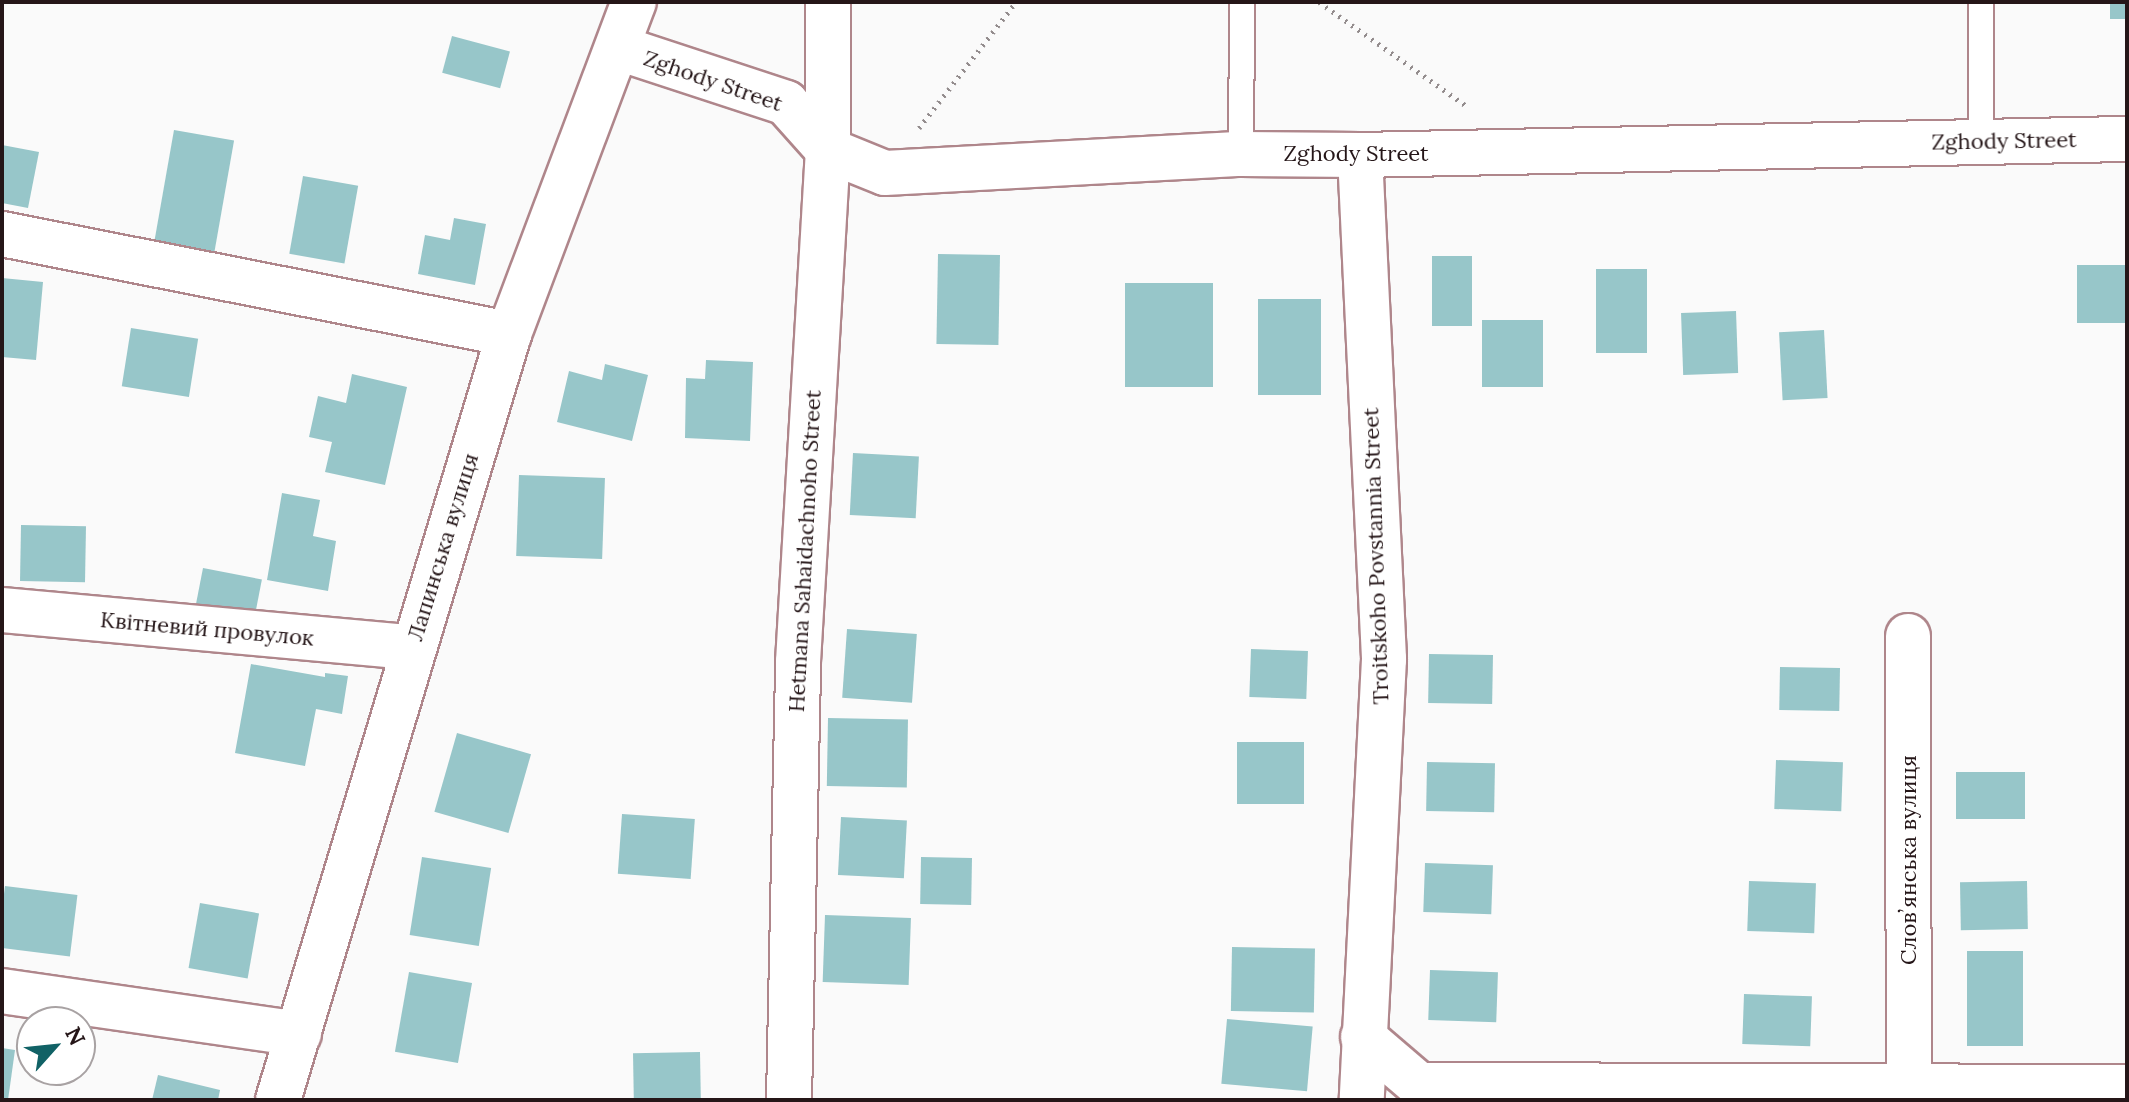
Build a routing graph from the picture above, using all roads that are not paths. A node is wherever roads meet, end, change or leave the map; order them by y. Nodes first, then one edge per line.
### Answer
1 (634, 2) edge
2 (828, 2) edge
3 (1242, 2) edge
4 (1981, 2) edge
5 (619, 48) junction
6 (2127, 139) edge
7 (1981, 142) junction
8 (828, 150) junction
9 (1241, 154) junction
10 (1360, 155) junction
11 (2, 234) edge
12 (509, 334) junction
13 (2, 610) edge
14 (1908, 636) dead end
15 (412, 647) junction
16 (2, 991) edge
17 (299, 1034) junction
18 (1363, 1037) junction
19 (1909, 1084) junction
20 (2127, 1087) edge
21 (278, 1100) edge
22 (789, 1100) edge
23 (1362, 1100) edge

1 - 5 street, Лапинська вулиця
2 - 8 street, Hetmana Sahaidachnoho Street
3 - 9 lane
4 - 7 lane
5 - 8 street, Zghody Street
5 - 12 street, Лапинська вулиця
6 - 7 street, Zghody Street
7 - 10 street, Zghody Street
8 - 9 street, Zghody Street
8 - 22 street, Hetmana Sahaidachnoho Street
9 - 10 street, Zghody Street
10 - 18 street, Troitskoho Povstannia Street
11 - 12 street
12 - 15 street, Лапинська вулиця
13 - 15 street, Квітневий провулок
14 - 19 street, Словʼянська вулиця
15 - 17 street, Лапинська вулиця
16 - 17 street
17 - 21 street, Лапинська вулиця
18 - 19 street
18 - 23 street, Troitskoho Povstannia Street
19 - 20 street

